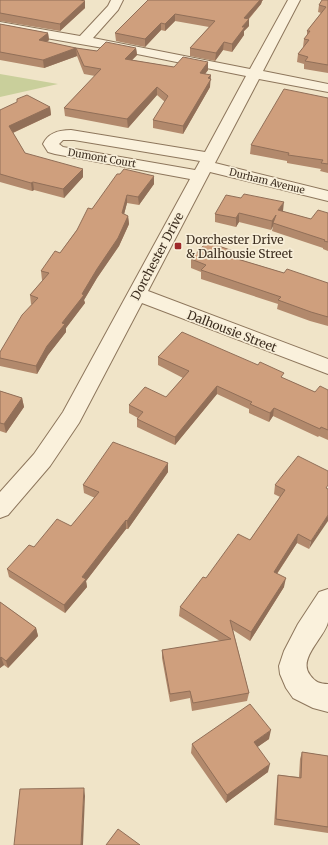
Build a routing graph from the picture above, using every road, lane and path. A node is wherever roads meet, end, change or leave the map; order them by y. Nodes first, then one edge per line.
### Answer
1 (117, 0) edge
2 (294, 0) edge
3 (0, 26) edge
4 (83, 41) junction
5 (255, 74) junction
6 (328, 88) edge
7 (206, 167) junction
8 (328, 196) edge
9 (137, 294) junction
10 (328, 367) edge
11 (2, 504) edge
12 (328, 600) edge
13 (328, 698) edge

1 - 4 street
2 - 5 street, Dorchester Drive
3 - 4 street
4 - 5 street
5 - 6 street
5 - 7 street, Dorchester Drive
7 - 7 street, Dumont Court
7 - 8 street, Durham Avenue
7 - 9 street, Dorchester Drive
9 - 10 street, Dalhousie Street
9 - 11 street, Dorchester Drive
12 - 13 street

